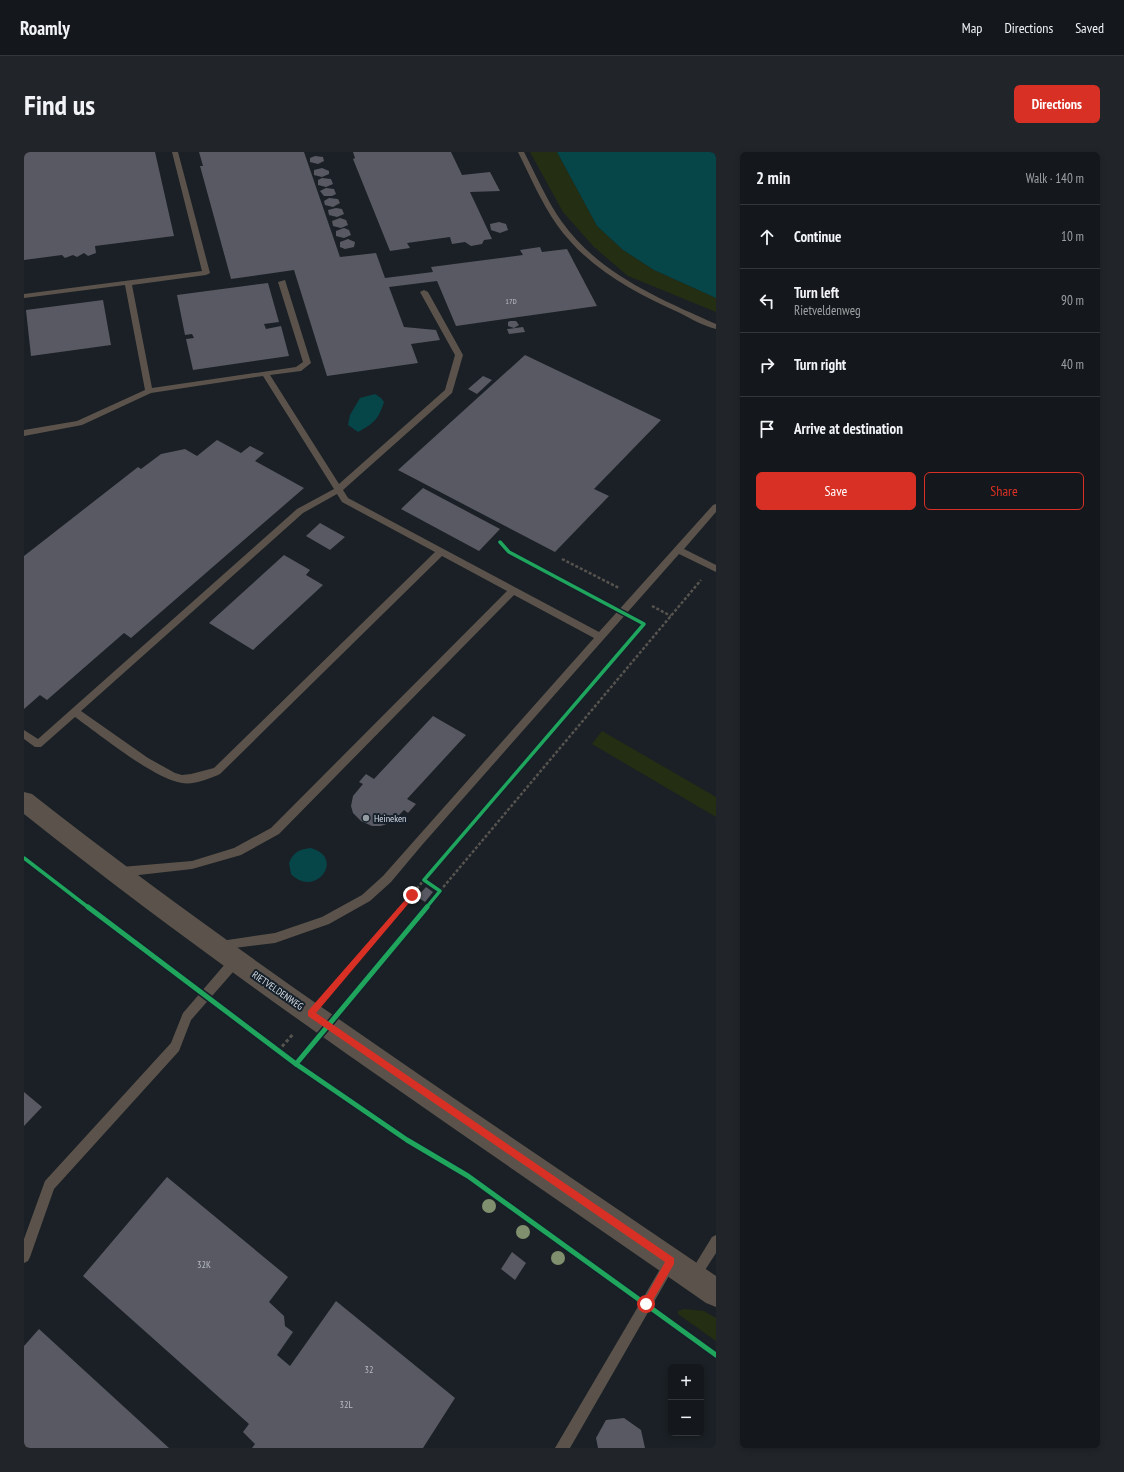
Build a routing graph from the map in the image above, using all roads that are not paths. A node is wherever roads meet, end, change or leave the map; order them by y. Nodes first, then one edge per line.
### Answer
1 (175, 152) edge
2 (521, 152) edge
3 (282, 282) dead end
4 (128, 283) junction
5 (424, 292) dead end
6 (24, 296) edge
7 (716, 327) edge
8 (265, 374) junction
9 (149, 392) junction
10 (24, 433) edge
11 (338, 490) junction
12 (716, 507) edge
13 (678, 550) junction
14 (440, 552) junction
15 (714, 568) edge
16 (512, 590) junction
17 (600, 637) junction
18 (75, 712) junction
19 (24, 734) edge
20 (24, 801) edge
21 (115, 873) junction
22 (214, 945) junction
23 (236, 960) junction
24 (716, 1241) edge
25 (24, 1257) edge
26 (671, 1261) junction
27 (694, 1277) junction
28 (716, 1293) edge
29 (562, 1448) edge

1 - 4 lane
2 - 7 lane
3 - 8 lane
4 - 6 lane
4 - 9 lane
5 - 11 lane
8 - 9 lane
8 - 11 lane
9 - 10 lane
11 - 14 lane
11 - 18 lane
12 - 13 lane
13 - 15 lane
13 - 17 lane
14 - 16 lane
14 - 18 lane
16 - 17 lane
16 - 21 lane
17 - 22 lane
18 - 19 lane
20 - 21 street, RIETVELDENWEG
21 - 22 street, RIETVELDENWEG
22 - 23 street, RIETVELDENWEG
23 - 25 lane
23 - 26 street, RIETVELDENWEG
24 - 27 lane
26 - 27 street, RIETVELDENWEG
26 - 29 lane
27 - 28 street, RIETVELDENWEG

